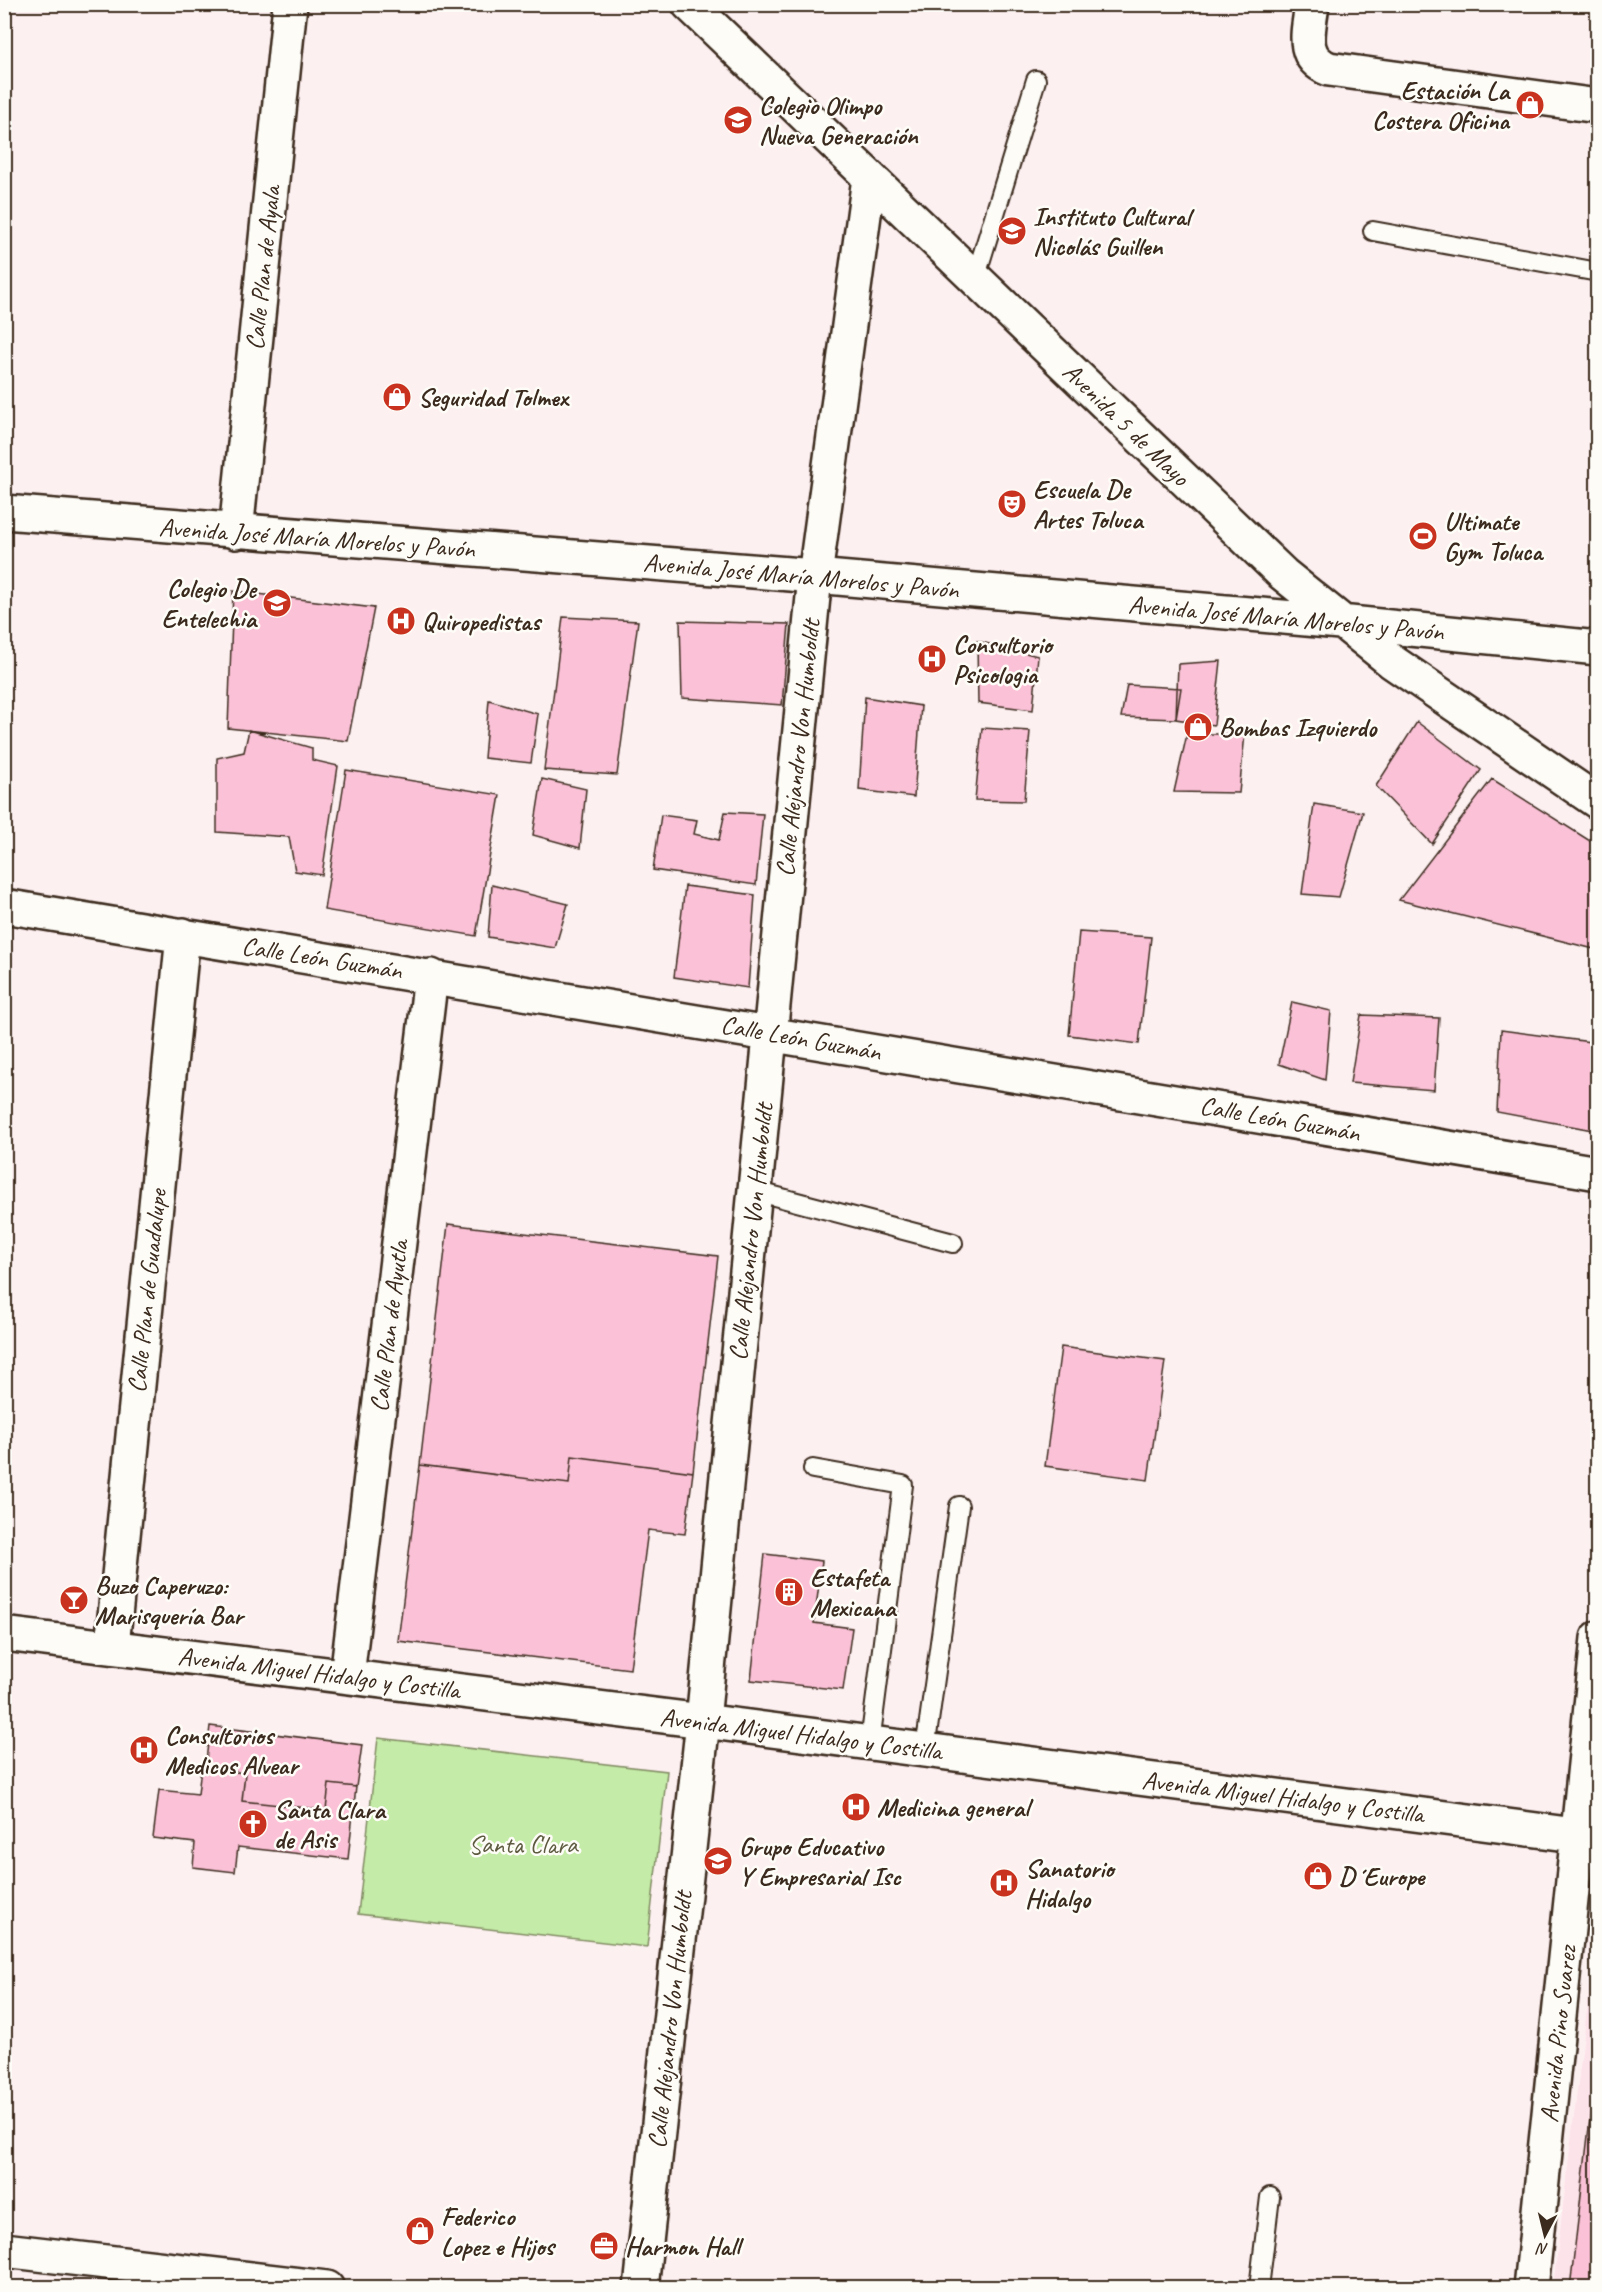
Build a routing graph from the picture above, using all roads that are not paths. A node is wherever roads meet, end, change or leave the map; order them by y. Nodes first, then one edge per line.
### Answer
1 (290, 4) edge
2 (689, 4) edge
3 (1312, 4) edge
4 (1036, 80) dead end
5 (1598, 106) edge
6 (869, 178) junction
7 (1373, 231) dead end
8 (1598, 272) edge
9 (975, 279) junction
10 (4, 512) edge
11 (236, 532) junction
12 (815, 576) junction
13 (1340, 621) junction
14 (1598, 648) edge
15 (1598, 802) edge
16 (4, 906) edge
17 (183, 935) junction
18 (431, 976) junction
19 (770, 1033) junction
20 (1598, 1173) edge
21 (754, 1191) junction
22 (953, 1243) dead end
23 (813, 1469) dead end
24 (959, 1506) dead end
25 (4, 1634) edge
26 (1598, 1638) edge
27 (112, 1646) junction
28 (347, 1676) junction
29 (703, 1721) junction
30 (870, 1743) junction
31 (925, 1750) junction
32 (1588, 1837) edge
33 (1270, 2197) dead end
34 (4, 2250) edge
35 (315, 2287) edge
36 (641, 2288) edge
37 (1259, 2288) edge
38 (1530, 2288) edge

1 - 11 street, Calle Plan de Ayala
2 - 6 street, Avenida 5 de Mayo
3 - 5 street
4 - 9 lane
6 - 9 street, Avenida 5 de Mayo
6 - 12 street, Calle Alejandro Von Humboldt
7 - 8 lane
9 - 13 street, Avenida 5 de Mayo
10 - 11 street, Avenida José María Morelos y Pavón
11 - 12 street, Avenida José María Morelos y Pavón
12 - 13 street, Avenida José María Morelos y Pavón
12 - 19 street, Calle Alejandro Von Humboldt
13 - 14 street, Avenida José María Morelos y Pavón
13 - 15 street, Avenida 5 de Mayo
16 - 17 street, Calle León Guzmán
17 - 18 street, Calle León Guzmán
17 - 27 street, Calle Plan de Guadalupe
18 - 19 street, Calle León Guzmán
18 - 28 street, Calle Plan de Ayutla
19 - 20 street, Calle León Guzmán
19 - 21 street, Calle Alejandro Von Humboldt
21 - 22 lane
21 - 29 street, Calle Alejandro Von Humboldt
23 - 30 lane
24 - 31 lane
25 - 27 street, Avenida Miguel Hidalgo y Costilla
26 - 32 street, Avenida Pino Suarez
27 - 28 street, Avenida Miguel Hidalgo y Costilla
28 - 29 street, Avenida Miguel Hidalgo y Costilla
29 - 30 street, Avenida Miguel Hidalgo y Costilla
29 - 36 street, Calle Alejandro Von Humboldt
30 - 31 street, Avenida Miguel Hidalgo y Costilla
31 - 32 street, Avenida Miguel Hidalgo y Costilla
32 - 38 street, Avenida Pino Suarez
33 - 37 lane
34 - 35 street

